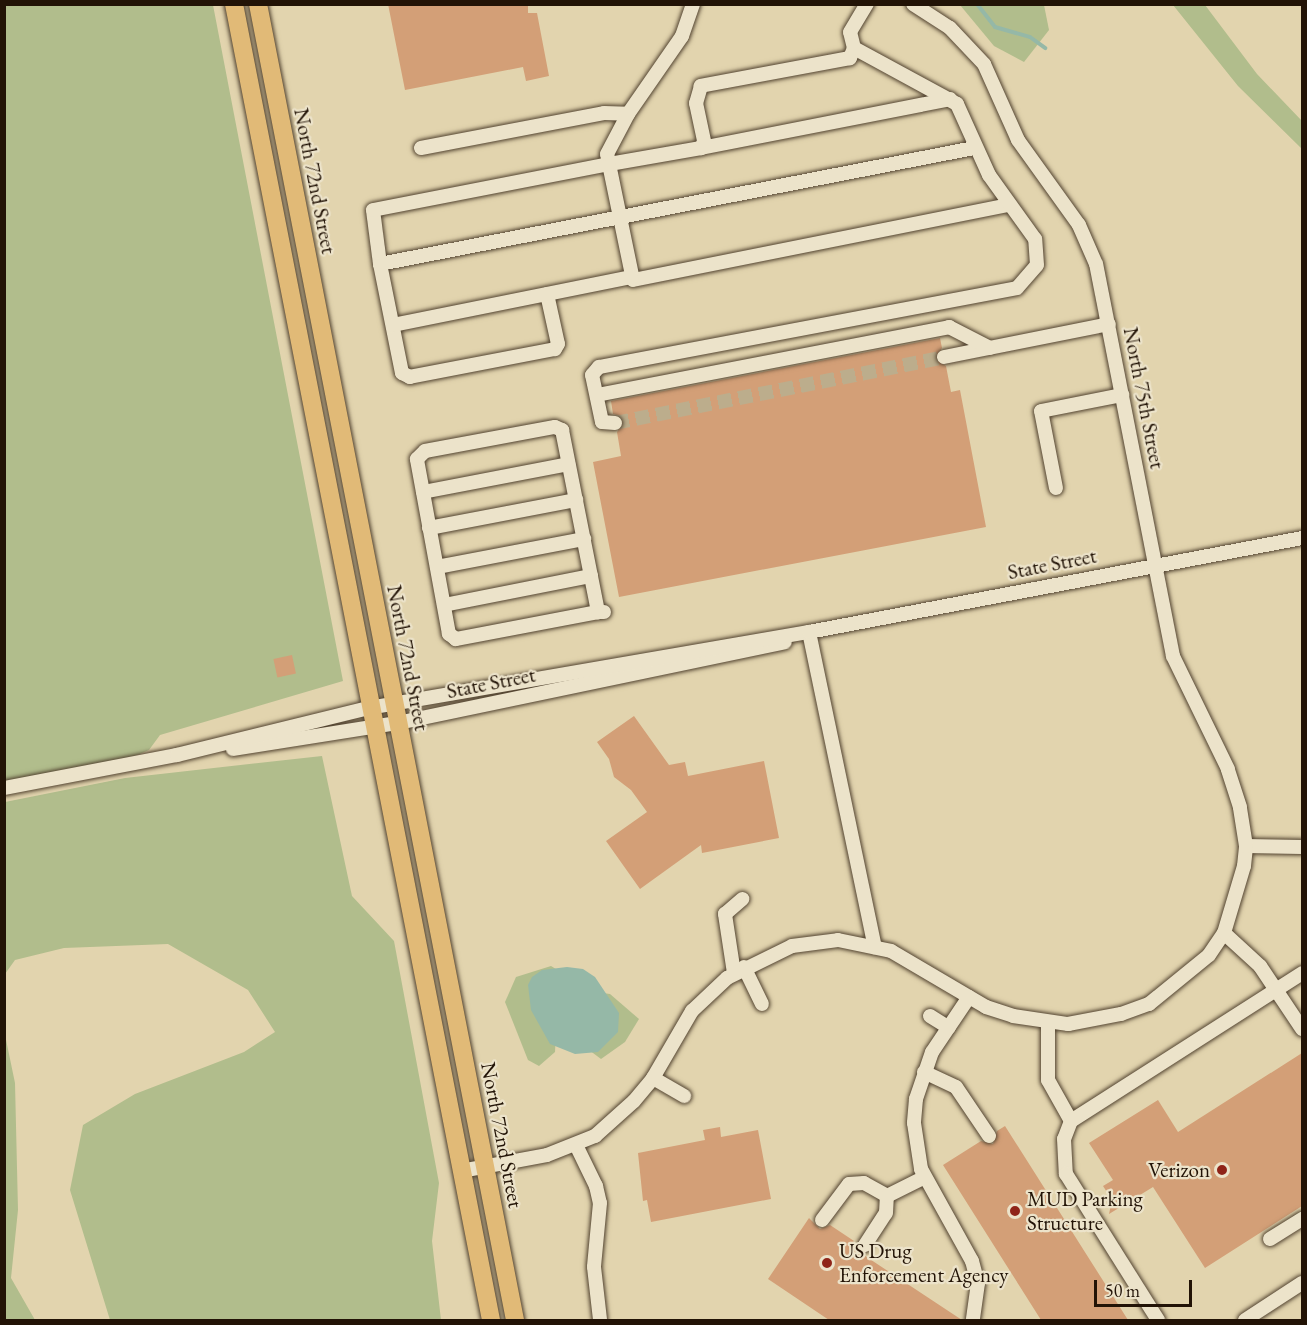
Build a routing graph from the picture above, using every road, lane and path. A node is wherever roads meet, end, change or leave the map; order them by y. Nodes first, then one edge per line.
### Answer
1 (234, 4) edge
2 (258, 4) edge
3 (693, 4) edge
4 (867, 4) edge
5 (914, 4) edge
6 (854, 48) junction
7 (950, 99) junction
8 (628, 114) junction
9 (421, 148) dead end
10 (701, 148) junction
11 (974, 148) junction
12 (609, 164) junction
13 (1010, 205) junction
14 (619, 216) junction
15 (380, 264) junction
16 (631, 277) junction
17 (548, 294) junction
18 (1109, 324) junction
19 (393, 325) junction
20 (990, 348) junction
21 (944, 357) tunnel mouth
22 (597, 395) junction
23 (1122, 395) junction
24 (615, 423) dead end
25 (568, 464) junction
26 (1056, 488) dead end
27 (423, 492) junction
28 (576, 500) junction
29 (429, 528) junction
30 (1302, 538) edge
31 (584, 540) junction
32 (1155, 566) junction
33 (437, 567) junction
34 (591, 576) junction
35 (444, 605) junction
36 (809, 632) junction
37 (394, 703) junction
38 (369, 708) junction
39 (398, 723) junction
40 (373, 727) junction
41 (177, 755) junction
42 (4, 788) edge
43 (1246, 846) junction
44 (1302, 847) edge
45 (742, 898) dead end
46 (1224, 933) junction
47 (875, 947) junction
48 (739, 970) junction
49 (1302, 973) edge
50 (1277, 989) junction
51 (969, 997) junction
52 (762, 1004) dead end
53 (930, 1016) dead end
54 (1048, 1023) junction
55 (948, 1028) junction
56 (1302, 1029) edge
57 (924, 1072) junction
58 (653, 1078) junction
59 (684, 1096) dead end
60 (1071, 1121) junction
61 (989, 1136) dead end
62 (576, 1145) junction
63 (485, 1167) junction
64 (461, 1171) junction
65 (925, 1177) junction
66 (887, 1196) junction
67 (1302, 1219) edge
68 (822, 1220) dead end
69 (1270, 1239) dead end
70 (865, 1245) dead end
71 (1302, 1283) edge
72 (491, 1320) edge
73 (515, 1320) edge
74 (600, 1320) edge
75 (973, 1320) edge
76 (1158, 1320) edge
77 (1245, 1320) edge

1 - 38 main road
2 - 37 main road, North 72nd Street
3 - 8 street
4 - 6 street
5 - 18 street, North 75th Street
6 - 7 street
6 - 10 street
7 - 10 street
7 - 11 street
8 - 9 street
8 - 12 street
10 - 12 street
11 - 13 street
11 - 14 street
12 - 14 street
12 - 15 street
13 - 16 street
13 - 22 street
14 - 15 street
14 - 16 street
15 - 19 street
16 - 17 street
17 - 19 street
17 - 19 street
18 - 20 street
18 - 23 street, North 75th Street
20 - 21 street
20 - 22 street
22 - 24 street
23 - 26 street
23 - 32 street, North 75th Street
25 - 27 street
25 - 27 street
25 - 28 street
27 - 29 street
28 - 29 street
28 - 31 street
29 - 33 street
30 - 32 street, State Street
31 - 33 street
31 - 34 street
32 - 36 street, State Street
32 - 43 street, North 75th Street
33 - 35 street
34 - 35 street
34 - 35 street
36 - 37 street, State Street
36 - 39 street, State Street
36 - 47 street
37 - 38 street, State Street
37 - 39 main road, North 72nd Street
38 - 40 main road
38 - 41 street, State Street
39 - 40 street, State Street
39 - 63 main road, North 72nd Street
40 - 41 street, State Street
40 - 64 main road
41 - 42 street, State Street
43 - 44 street
43 - 46 street, North 75th Street
45 - 48 street
46 - 50 street
46 - 54 street, North 75th Street
47 - 48 street, North 75th Street
47 - 51 street, North 75th Street
48 - 52 street
48 - 58 street, North 75th Street
49 - 50 street
50 - 56 street
50 - 60 street
51 - 54 street, North 75th Street
51 - 55 street
53 - 55 street
54 - 60 street
55 - 57 street
57 - 61 street
57 - 65 street
58 - 59 street
58 - 62 street, North 75th Street
60 - 76 street
62 - 63 street, North 75th Street
62 - 74 street
63 - 64 street, North 75th Street
63 - 73 main road, North 72nd Street
64 - 72 main road
65 - 66 street
65 - 75 street
66 - 68 street
66 - 70 street
67 - 69 street
71 - 77 street

